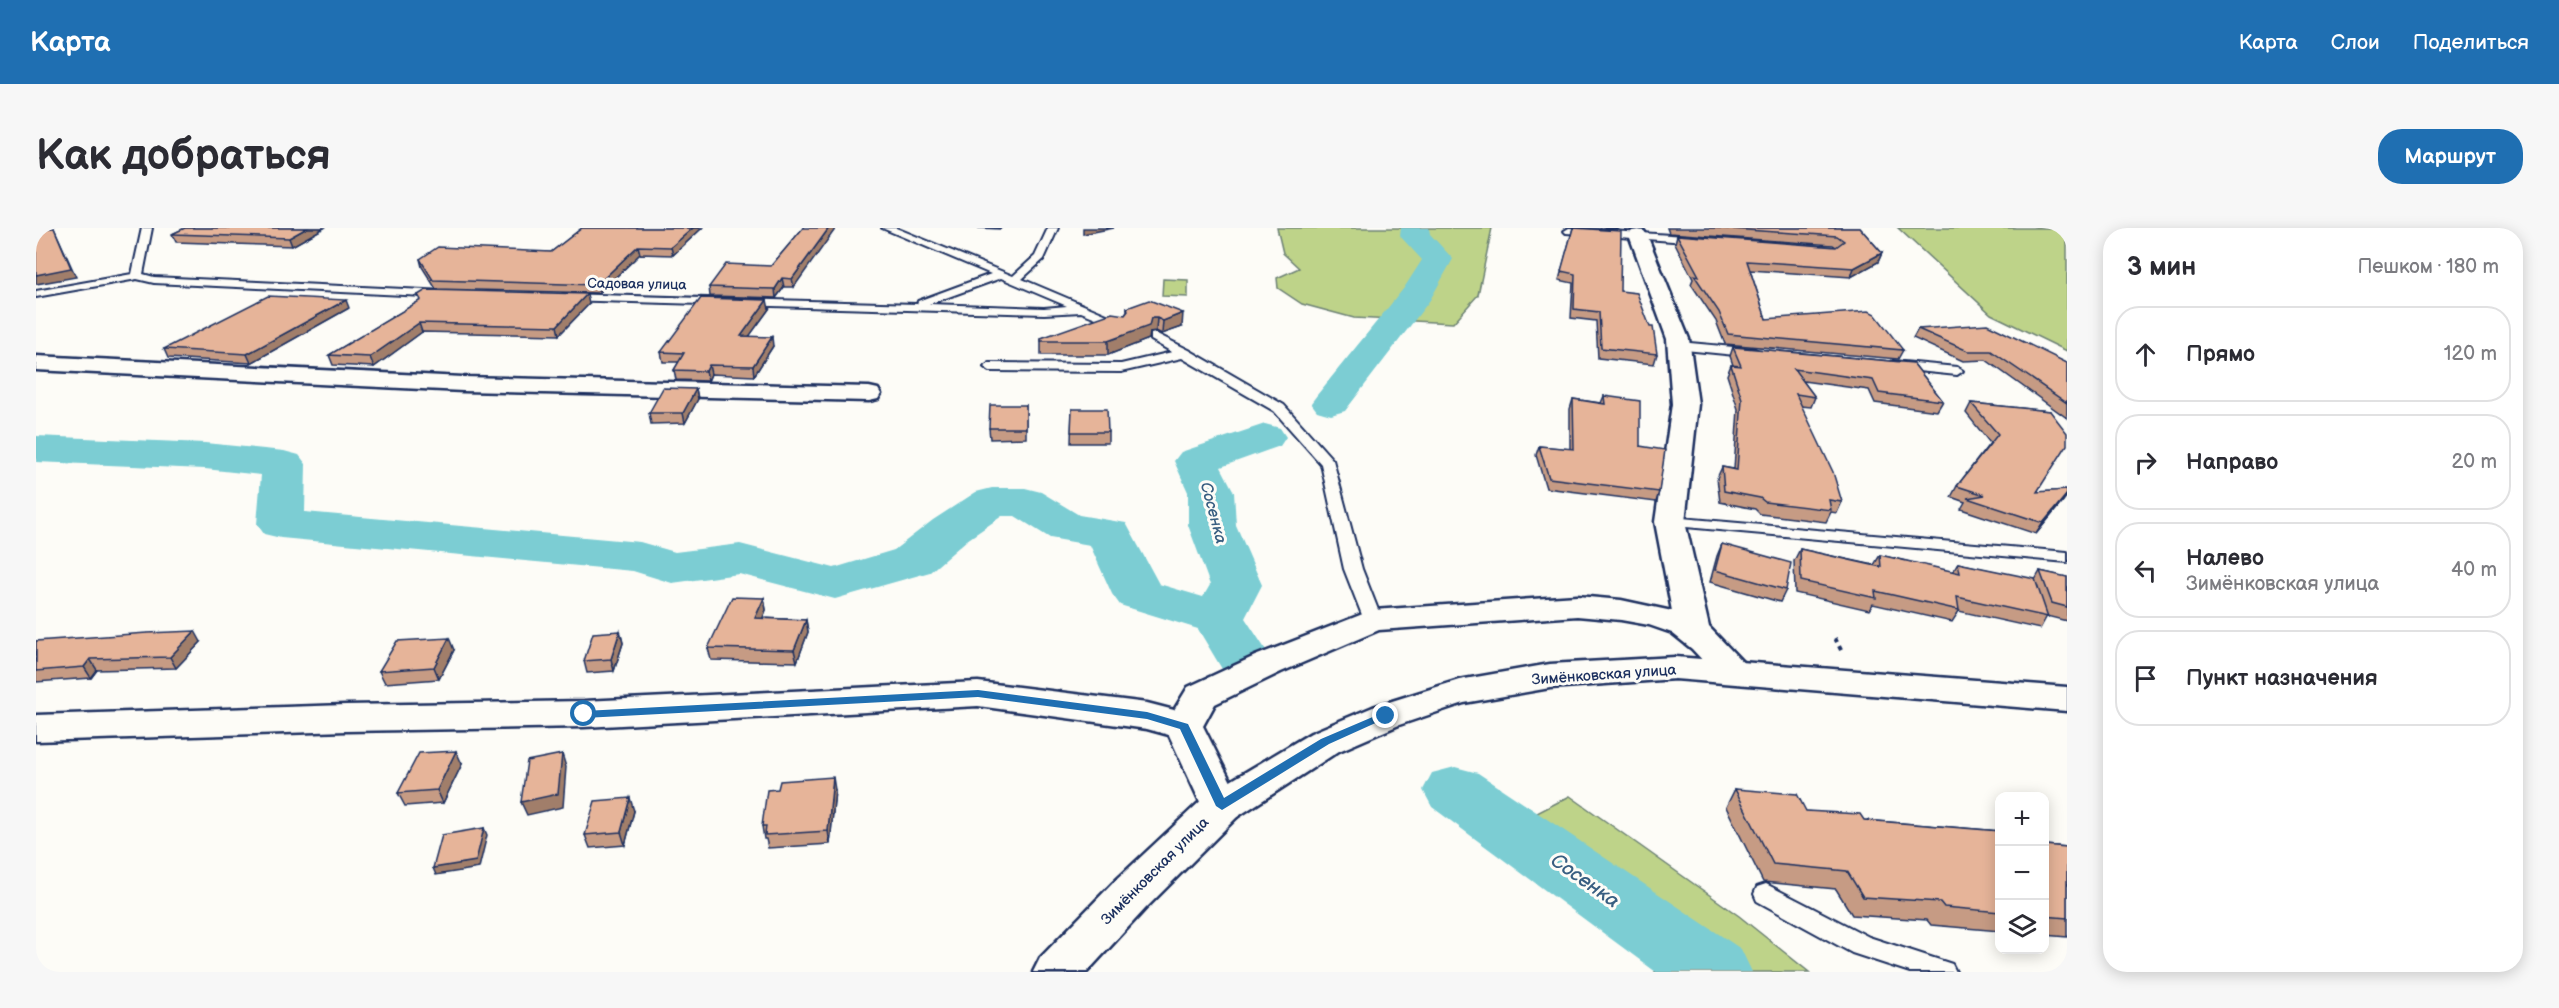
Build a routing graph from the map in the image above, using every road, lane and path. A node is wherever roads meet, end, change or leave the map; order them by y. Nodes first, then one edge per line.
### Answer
1 (147, 228) edge
2 (887, 228) edge
3 (1053, 228) edge
4 (1569, 231) dead end
5 (1638, 235) junction
6 (1707, 240) edge
7 (999, 275) junction
8 (137, 276) junction
9 (1015, 280) junction
10 (36, 294) edge
11 (461, 295) edge
12 (556, 297) edge
13 (913, 306) junction
14 (1082, 308) junction
15 (1120, 323) edge
16 (1155, 337) edge
17 (1679, 346) junction
18 (1185, 353) junction
19 (1772, 355) edge
20 (36, 363) edge
21 (1876, 364) edge
22 (990, 367) dead end
23 (1957, 371) dead end
24 (869, 394) dead end
25 (1670, 522) junction
26 (2067, 557) edge
27 (1373, 620) junction
28 (1693, 630) junction
29 (1734, 672) junction
30 (2067, 699) edge
31 (1184, 726) junction
32 (36, 728) edge
33 (1222, 806) junction
34 (1766, 894) dead end
35 (1057, 972) edge
36 (1943, 972) edge

1 - 8 lane
2 - 7 lane
3 - 9 lane
4 - 5 lane
5 - 6 lane
5 - 17 street
7 - 9 lane
7 - 13 lane
8 - 10 lane
8 - 11 lane
9 - 14 lane
12 - 13 lane, Садовая улица
13 - 14 lane, Садовая улица
14 - 15 lane
16 - 18 lane
17 - 19 lane
17 - 25 street
18 - 22 lane
18 - 27 lane
20 - 24 street
21 - 23 lane
25 - 26 lane
25 - 28 street
27 - 28 street
27 - 31 street
28 - 29 street
29 - 30 street, Зимёнковская улица
29 - 33 street, Зимёнковская улица
31 - 32 street
31 - 33 street
33 - 35 street, Зимёнковская улица
34 - 36 lane

